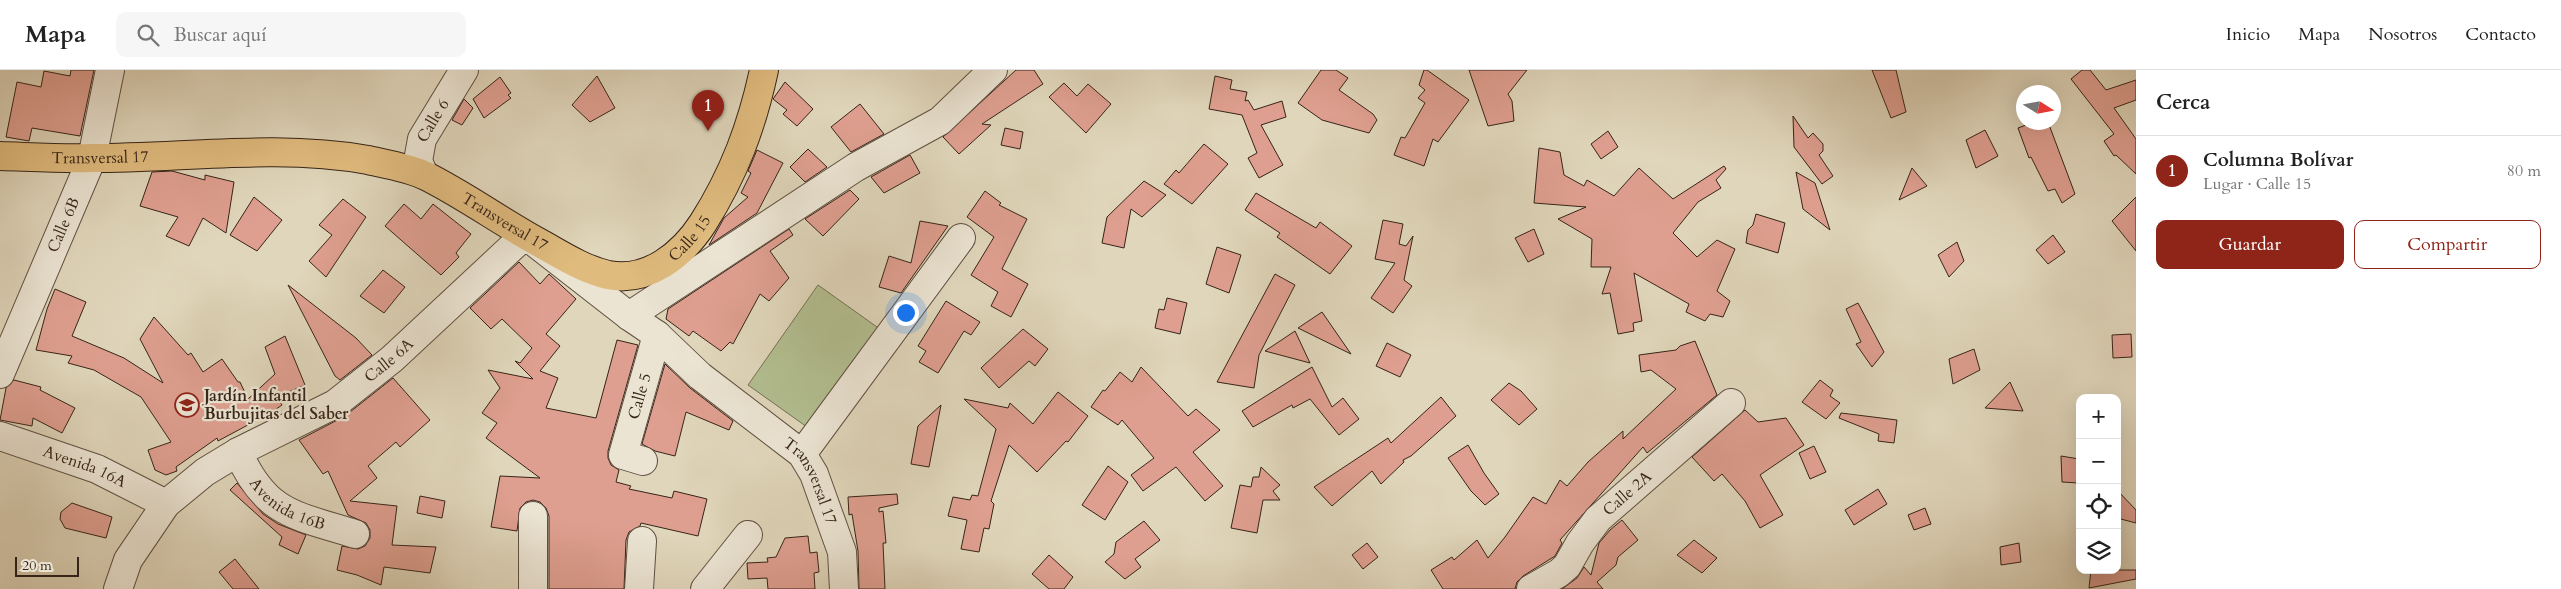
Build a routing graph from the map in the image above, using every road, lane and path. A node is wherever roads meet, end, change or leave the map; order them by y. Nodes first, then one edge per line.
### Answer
1 (110, 70) edge
2 (464, 70) edge
3 (764, 70) edge
4 (993, 70) edge
5 (0, 156) edge
6 (92, 158) junction
7 (424, 175) junction
8 (525, 235) junction
9 (961, 238) dead end
10 (629, 316) junction
11 (657, 335) junction
12 (0, 374) edge
13 (1731, 403) dead end
14 (0, 436) edge
15 (238, 452) junction
16 (802, 454) junction
17 (633, 458) dead end
18 (166, 504) junction
19 (533, 516) dead end
20 (355, 534) dead end
21 (748, 535) dead end
22 (642, 541) dead end
23 (118, 589) edge
24 (533, 589) edge
25 (639, 589) edge
26 (705, 589) edge
27 (844, 589) edge
28 (1531, 589) edge

1 - 6 street, Calle 6B
2 - 7 street, Calle 6
3 - 8 main road, Calle 15
4 - 10 street
5 - 6 main road, Transversal 17
6 - 7 main road, Transversal 17
6 - 12 street, Calle 6B
7 - 8 main road, Transversal 17
8 - 10 street, Transversal 17
8 - 15 street, Calle 6A
9 - 16 street
10 - 11 street, Transversal 17
11 - 16 street, Transversal 17
11 - 17 street, Calle 5
13 - 28 street, Calle 2A
14 - 18 street, Avenida 16A
15 - 18 street, Calle 6A
15 - 20 street, Avenida 16B
16 - 27 street, Transversal 17
18 - 23 street, Calle 6A
19 - 24 street
21 - 26 street
22 - 25 street

